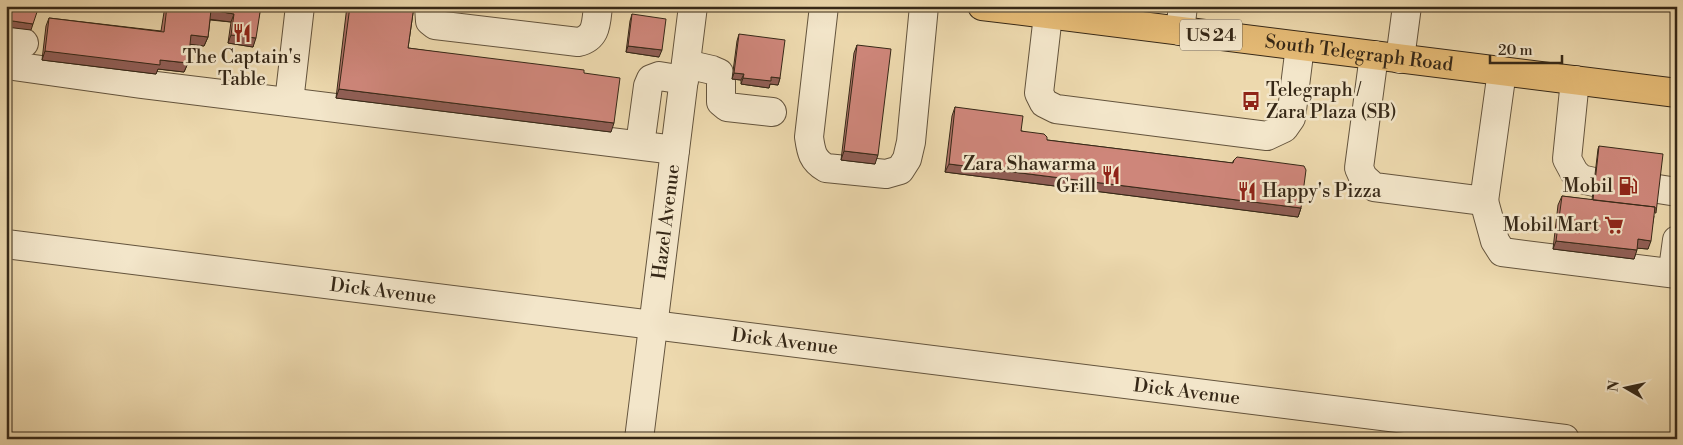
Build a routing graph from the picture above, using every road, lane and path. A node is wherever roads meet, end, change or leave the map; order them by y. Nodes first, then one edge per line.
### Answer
1 (300, 6) edge
2 (429, 6) edge
3 (598, 6) edge
4 (693, 6) edge
5 (824, 6) edge
6 (924, 6) edge
7 (982, 6) edge
8 (1407, 6) edge
9 (1048, 15) junction
10 (1182, 19) edge
11 (1300, 46) junction
12 (1387, 57) junction
13 (6, 65) edge
14 (1502, 71) junction
15 (685, 72) junction
16 (1575, 80) junction
17 (1677, 93) edge
18 (289, 102) junction
19 (772, 112) dead end
20 (640, 145) junction
21 (675, 150) junction
22 (1594, 182) edge
23 (1484, 200) junction
24 (6, 244) edge
25 (1676, 259) edge
26 (653, 325) junction
27 (639, 439) edge
28 (1564, 439) edge

1 - 18 street
2 - 3 street
4 - 15 street, Hazel Avenue
5 - 6 street
7 - 9 highway, South Telegraph Road / US 24
8 - 12 street
9 - 10 highway, South Telegraph Road / US 24
9 - 11 street
10 - 11 highway, South Telegraph Road / US 24
11 - 12 highway, South Telegraph Road / US 24
12 - 14 highway, South Telegraph Road / US 24
12 - 23 street
13 - 18 street
14 - 16 highway, South Telegraph Road / US 24
14 - 23 street
15 - 19 street
15 - 20 street
15 - 21 street, Hazel Avenue
16 - 17 highway, South Telegraph Road / US 24
16 - 22 street
18 - 20 street
20 - 21 street
21 - 26 street, Hazel Avenue
23 - 25 street
24 - 26 street, Dick Avenue
26 - 27 street, Hazel Avenue
26 - 28 street, Dick Avenue

